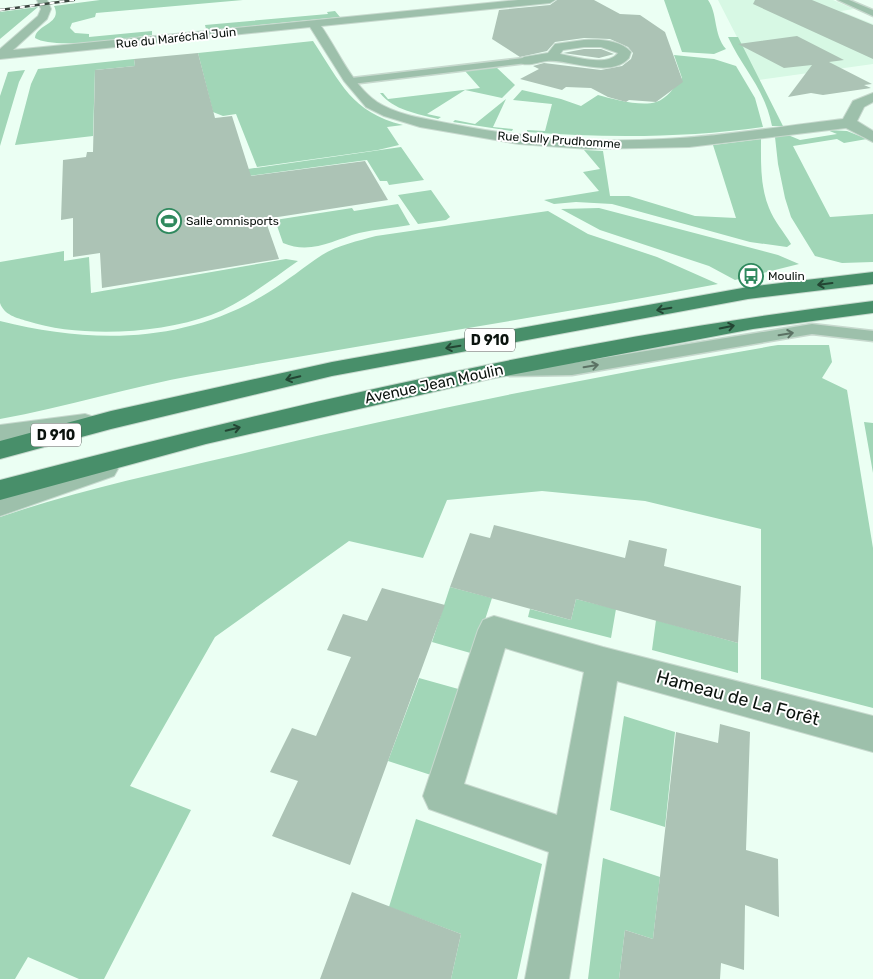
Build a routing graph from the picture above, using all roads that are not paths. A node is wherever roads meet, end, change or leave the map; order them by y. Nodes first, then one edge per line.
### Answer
1 (42, 0) edge
2 (543, 0) edge
3 (842, 0) edge
4 (342, 8) dead end
5 (873, 14) edge
6 (352, 20) junction
7 (314, 24) junction
8 (583, 38) junction
9 (557, 44) junction
10 (616, 47) junction
11 (0, 55) edge
12 (524, 61) joint
13 (352, 81) junction
14 (873, 97) edge
15 (850, 123) junction
16 (873, 137) edge
17 (873, 278) edge
18 (873, 307) edge
19 (873, 336) edge
20 (490, 371) junction
21 (111, 420) junction
22 (0, 434) edge
23 (206, 435) junction
24 (0, 450) edge
25 (0, 490) edge
26 (0, 505) edge
27 (603, 662) junction
28 (873, 734) edge
29 (572, 840) junction
30 (546, 979) edge

1 - 11 street
2 - 6 street, Rue du Maréchal Juin
3 - 5 lane
4 - 6 street
6 - 7 street, Rue du Maréchal Juin
7 - 11 street, Rue du Maréchal Juin
7 - 13 street, Rue Sully Prudhomme
8 - 9 street
8 - 10 street
8 - 10 street
9 - 10 street
9 - 12 street
12 - 13 lane
13 - 15 street, Rue Sully Prudhomme
14 - 15 street
15 - 16 street
17 -> 21 main road, Avenue Jean Moulin / D 910
20 -> 18 main road, Avenue Jean Moulin / D 910
20 -> 19 lane
23 -> 20 main road, Avenue Jean Moulin / D 910
21 - 22 street
21 - 24 main road, Avenue Jean Moulin / D 910
23 - 25 main road, Avenue Jean Moulin / D 910
23 - 26 street
27 - 28 street, Hameau de La Forêt
27 - 29 street
27 - 29 street, Hameau de La Forêt
29 - 30 street

